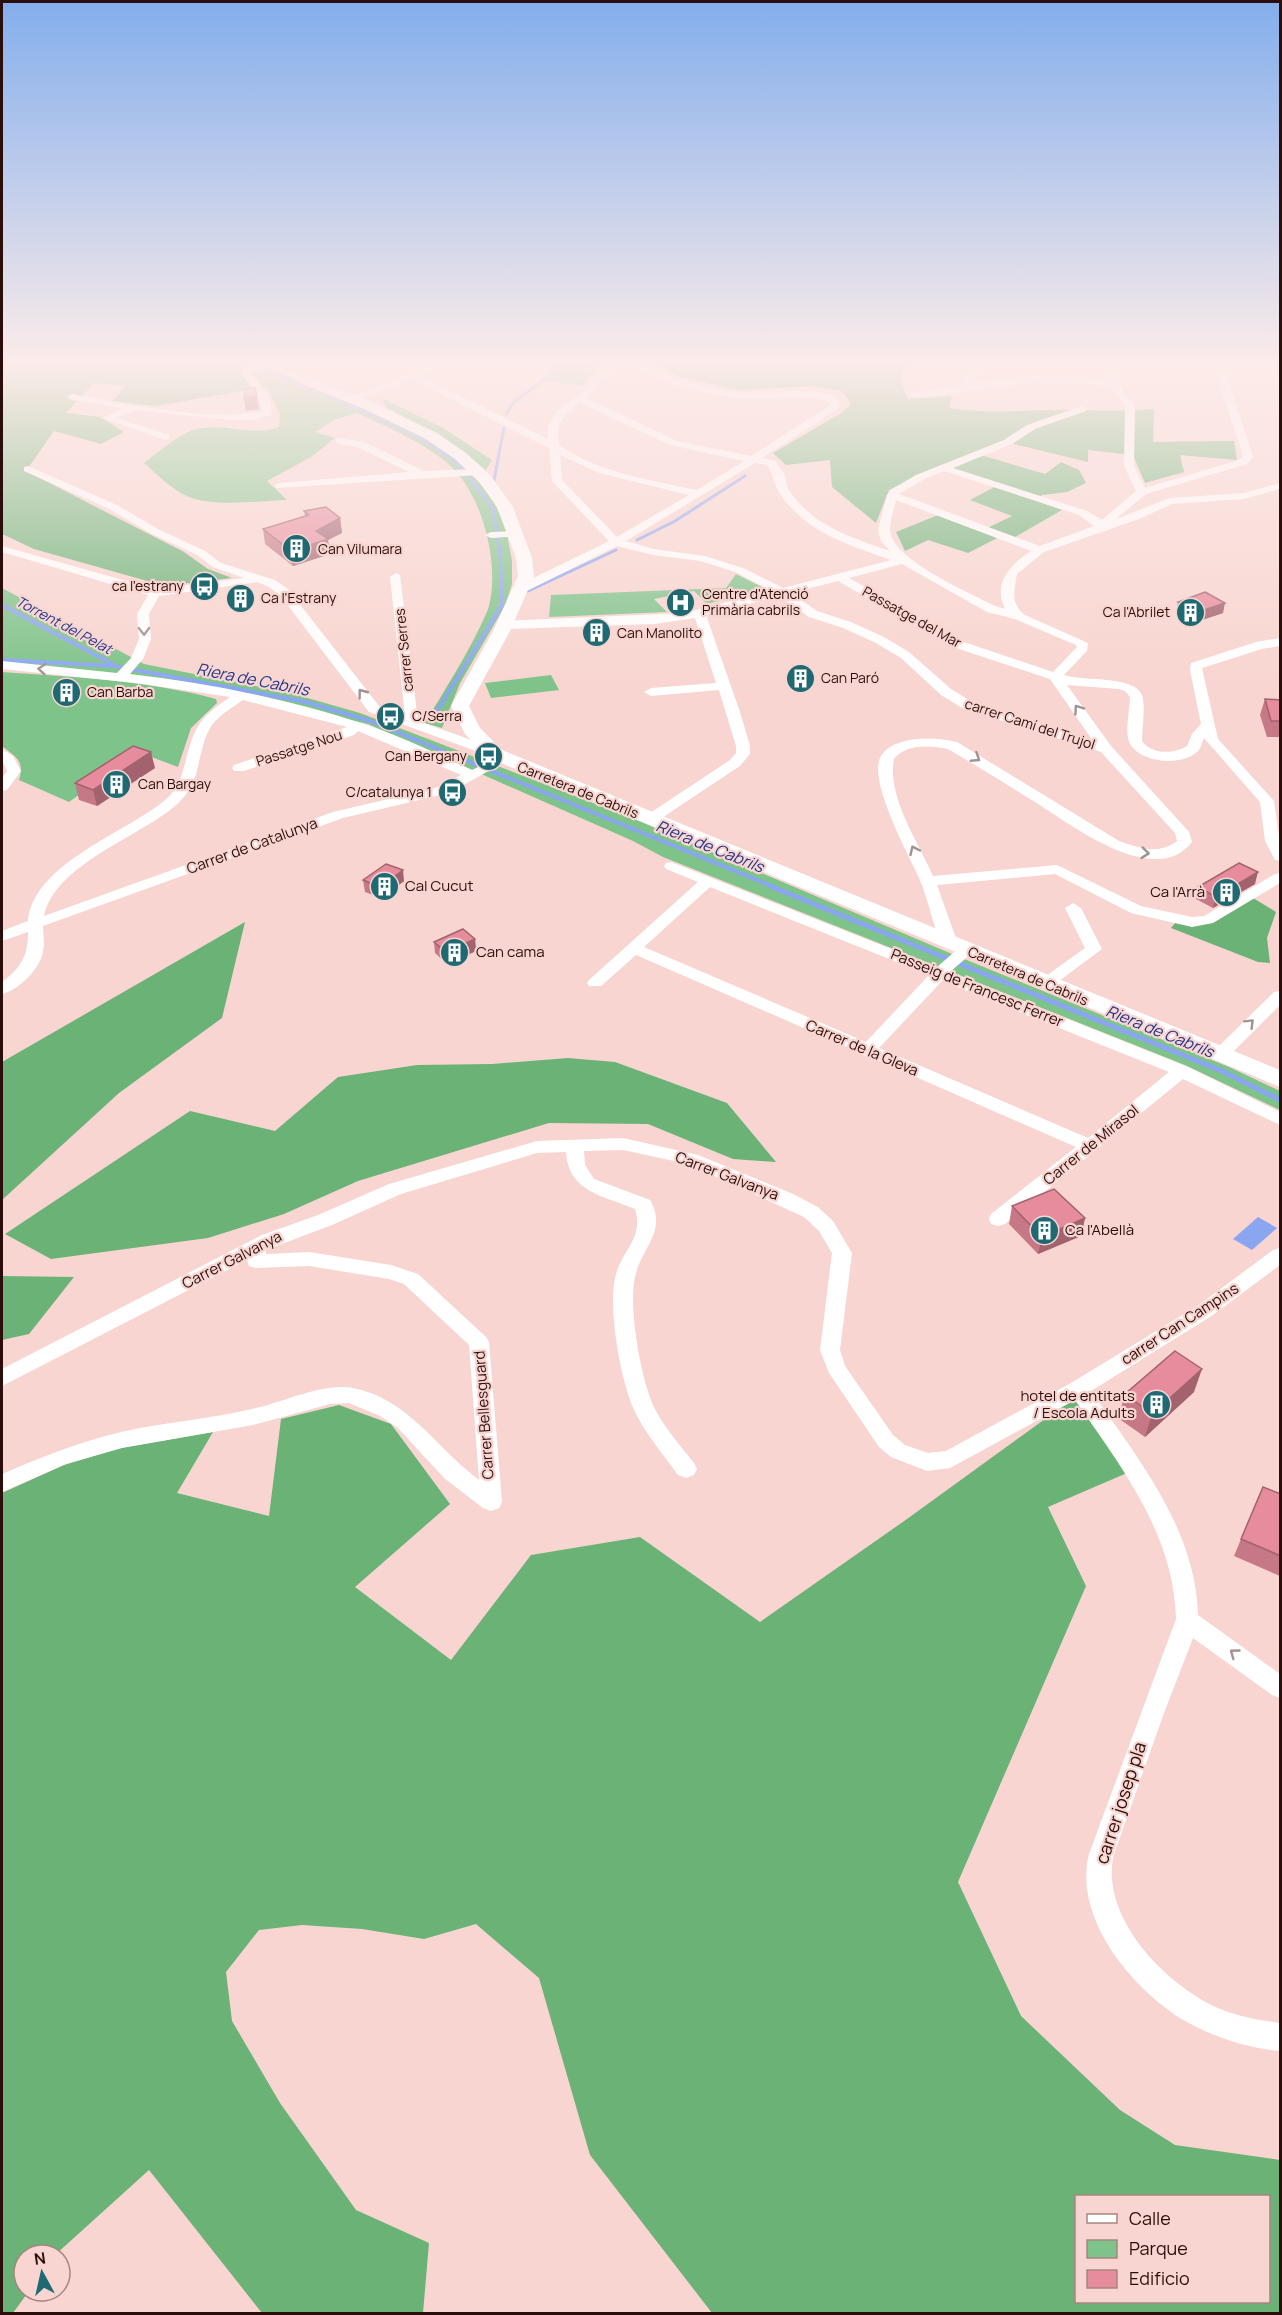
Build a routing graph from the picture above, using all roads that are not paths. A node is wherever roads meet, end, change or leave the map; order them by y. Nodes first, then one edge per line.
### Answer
1 (28, 469) dead end
2 (412, 469) edge
3 (471, 469) edge
4 (556, 469) edge
5 (600, 469) edge
6 (736, 469) edge
7 (776, 469) edge
8 (941, 469) edge
9 (947, 469) edge
10 (1131, 469) edge
11 (1219, 469) edge
12 (475, 472) junction
13 (422, 474) junction
14 (280, 486) dead end
15 (1281, 486) edge
16 (1142, 492) junction
17 (699, 494) junction
18 (892, 495) junction
19 (1099, 528) junction
20 (511, 534) junction
21 (491, 536) dead end
22 (616, 542) junction
23 (2, 549) edge
24 (1040, 550) junction
25 (903, 560) junction
26 (396, 577) dead end
27 (840, 577) junction
28 (255, 580) junction
29 (521, 589) junction
30 (780, 591) junction
31 (155, 592) junction
32 (699, 613) junction
33 (1021, 618) junction
34 (505, 625) junction
35 (1281, 642) edge
36 (2, 665) edge
37 (126, 671) junction
38 (1055, 676) junction
39 (724, 686) junction
40 (651, 692) dead end
41 (240, 696) junction
42 (412, 723) junction
43 (356, 725) junction
44 (1206, 727) junction
45 (1106, 749) junction
46 (2, 753) edge
47 (495, 758) junction
48 (238, 768) dead end
49 (475, 774) junction
50 (2, 787) edge
51 (649, 820) junction
52 (1281, 857) edge
53 (671, 866) dead end
54 (1281, 877) edge
55 (709, 880) junction
56 (928, 881) junction
57 (1074, 908) dead end
58 (34, 924) junction
59 (2, 936) edge
60 (634, 948) junction
61 (959, 950) junction
62 (943, 971) junction
63 (595, 983) dead end
64 (1045, 984) junction
65 (2, 988) edge
66 (1281, 996) edge
67 (867, 1051) junction
68 (1221, 1054) junction
69 (1182, 1071) junction
70 (1281, 1079) edge
71 (1281, 1119) edge
72 (575, 1146) junction
73 (1091, 1146) junction
74 (998, 1219) dead end
75 (256, 1246) junction
76 (1281, 1255) edge
77 (2, 1378) edge
78 (1078, 1389) junction
79 (686, 1470) dead end
80 (2, 1483) edge
81 (1187, 1620) junction
82 (1281, 1687) edge
83 (1281, 2037) edge

1 - 28 street
2 - 13 street
3 - 12 street, Carretera de Cabrils
4 - 22 street
5 - 17 street
6 - 17 street
7 - 25 street
8 - 18 street
9 - 19 street
10 - 16 street
11 - 16 street
12 - 13 street
12 - 20 street, Carretera de Cabrils
13 - 14 street
15 - 19 street
16 - 19 street
17 - 22 street
18 - 24 street
18 - 25 street
19 - 24 street
20 - 21 street
20 - 29 street, Carretera de Cabrils
22 - 29 street
22 - 30 street, carrer Camí del Trujol
23 - 31 street
24 - 33 street
25 - 27 street
25 - 33 street
26 - 42 street, carrer Serres
27 - 30 street
27 - 38 street, Passatge del Mar
28 - 31 street
42 -> 28 street
29 - 34 street, Carretera de Cabrils
30 - 32 street
30 - 45 street, carrer Camí del Trujol
31 -> 37 street
32 - 34 street
32 - 39 street
33 - 38 street
34 - 47 street, Carretera de Cabrils
35 - 44 street
37 -> 36 street
37 - 41 street
38 - 44 street, Passatge del Mar
45 -> 38 street
39 - 40 street
39 - 51 street
41 - 43 street
41 - 58 street
42 - 47 street
43 - 48 street, Passatge Nou
43 - 49 street
44 - 52 street
56 -> 45 street
46 - 50 street
47 - 49 street, Carrer de Catalunya
47 - 51 street, Carretera de Cabrils
49 - 58 street, Carrer de Catalunya
51 - 61 street, Carretera de Cabrils
53 - 55 street, Passeig de Francesc Ferrer
54 - 56 street
55 - 60 street
55 - 62 street, Passeig de Francesc Ferrer
56 - 61 street
57 - 64 street
58 - 59 street, Carrer de Catalunya
58 - 65 street
60 - 63 street
60 - 67 street, Carrer de la Gleva
61 - 62 street
61 - 64 street, Carretera de Cabrils
62 - 67 street
62 - 69 street, Passeig de Francesc Ferrer
64 - 68 street, Carretera de Cabrils
68 -> 66 street
67 - 73 street, Carrer de la Gleva
68 - 70 street, Carretera de Cabrils
69 - 71 street, Passeig de Francesc Ferrer
69 - 73 street, Carrer de Mirasol
72 - 75 street, Carrer Galvanya
72 - 78 street, Carrer Galvanya
72 - 79 street
73 - 74 street, Carrer de Mirasol
75 - 77 street, Carrer Galvanya
75 - 80 street, Carrer Bellesguard
76 - 78 street, carrer Can Campins
78 - 81 street
82 -> 81 street
81 - 83 street, carrer josep pla

